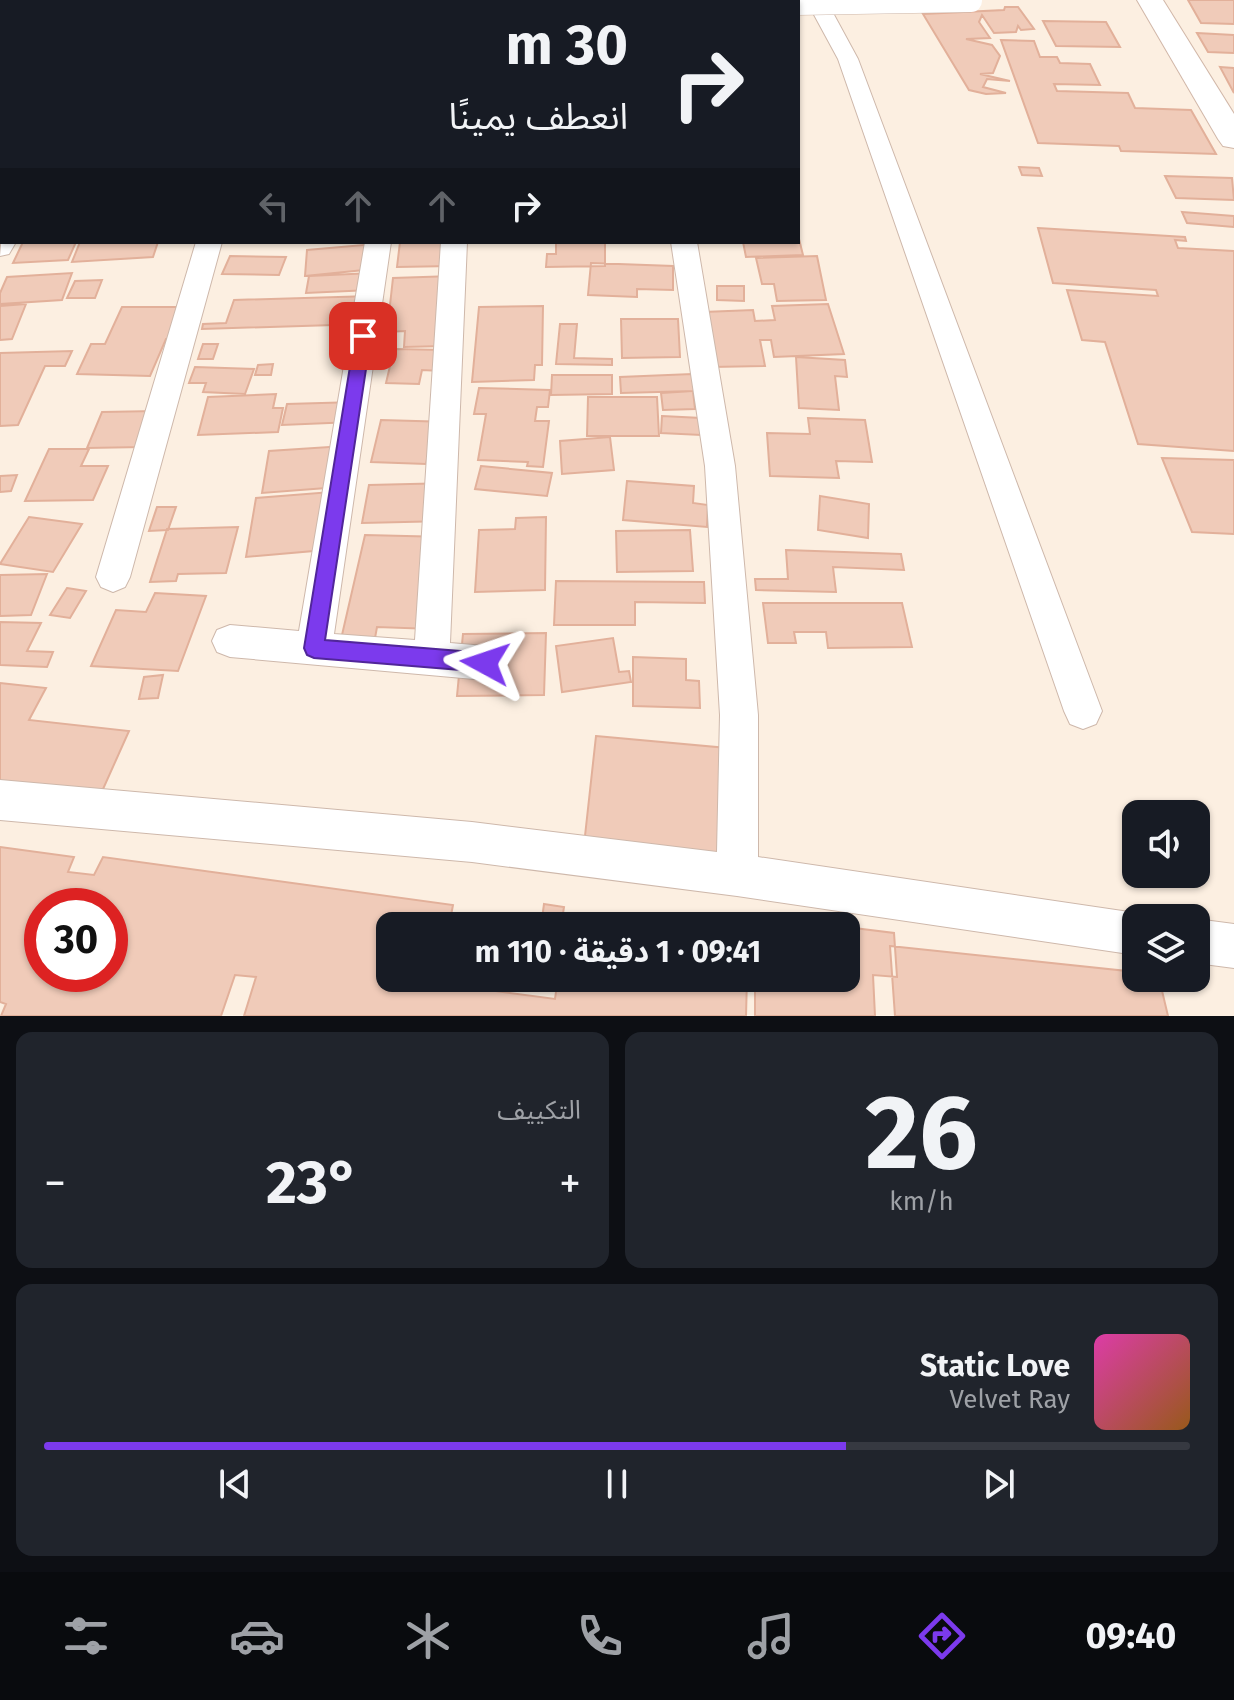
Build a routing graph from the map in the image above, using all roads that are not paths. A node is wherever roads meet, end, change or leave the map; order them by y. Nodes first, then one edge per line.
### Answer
1 (816, 0) edge
2 (1150, 0) edge
3 (979, 1) edge
4 (800, 4) edge
5 (1234, 139) edge
6 (208, 244) edge
7 (378, 244) edge
8 (454, 244) edge
9 (684, 244) edge
10 (113, 577) dead end
11 (230, 641) dead end
12 (314, 648) junction
13 (432, 658) junction
14 (485, 663) dead end
15 (1083, 711) dead end
16 (0, 800) edge
17 (737, 875) junction
18 (1122, 932) edge
19 (1210, 943) edge
20 (1234, 946) edge

1 - 15 street
2 - 5 street
3 - 4 street, bridge
6 - 10 street
7 - 12 street
8 - 13 street
9 - 17 street
11 - 12 street
12 - 13 street
13 - 14 street
16 - 17 street
17 - 18 street
19 - 20 street

